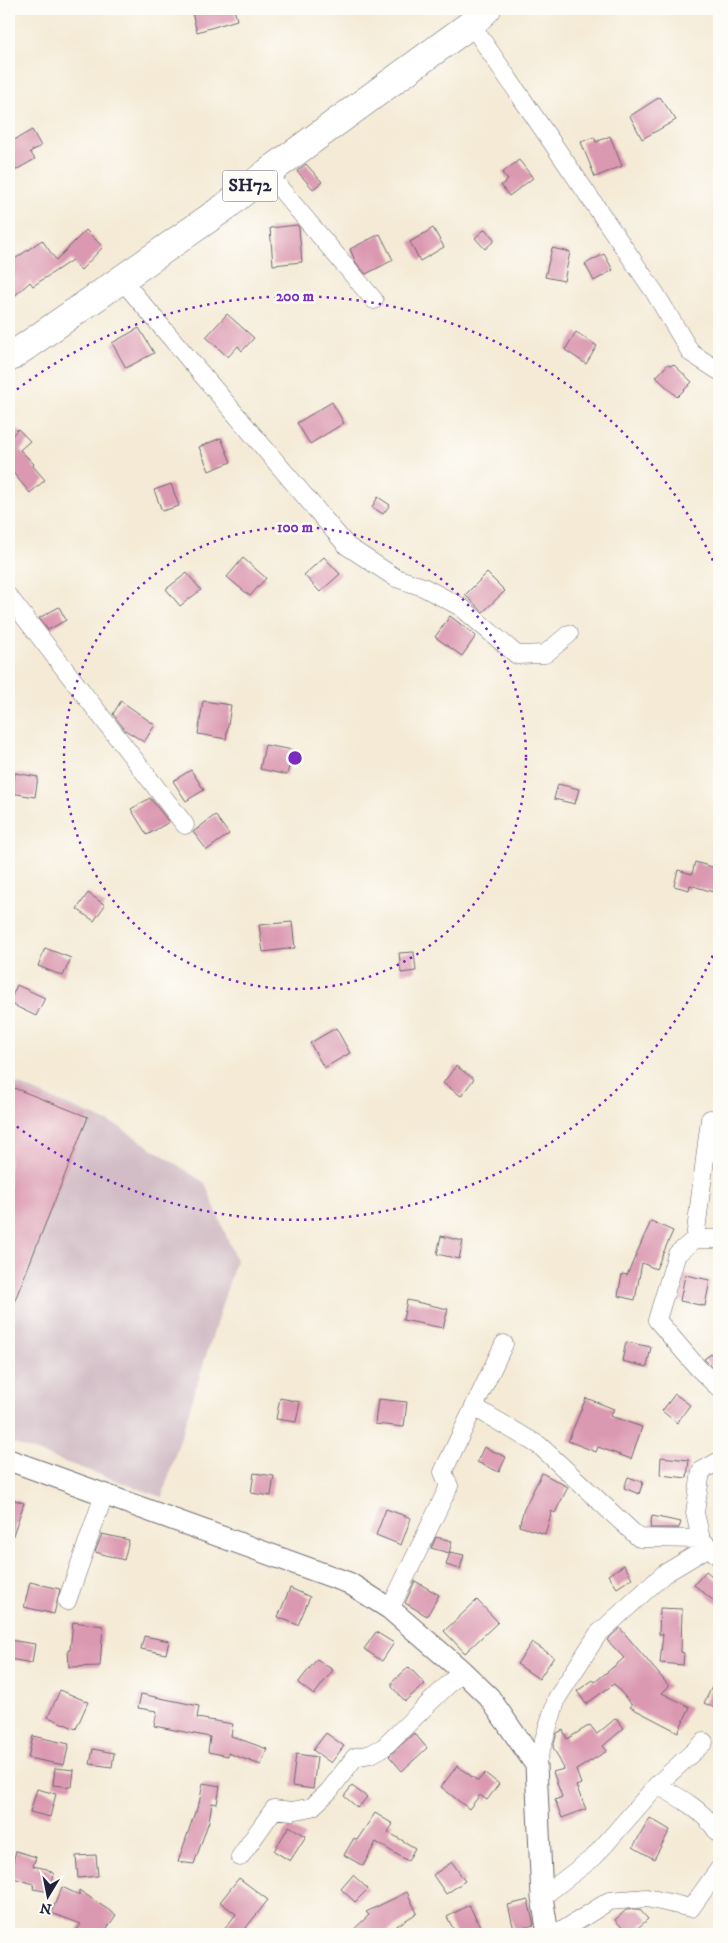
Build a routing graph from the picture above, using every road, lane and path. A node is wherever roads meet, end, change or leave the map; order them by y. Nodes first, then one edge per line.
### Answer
1 (479, 16) edge
2 (267, 173) junction
3 (122, 280) junction
4 (374, 300) dead end
5 (9, 358) edge
6 (719, 371) edge
7 (9, 597) edge
8 (569, 634) dead end
9 (185, 825) dead end
10 (710, 1119) dead end
11 (695, 1239) junction
12 (719, 1239) edge
13 (504, 1344) dead end
14 (719, 1388) edge
15 (474, 1407) junction
16 (9, 1460) edge
17 (719, 1460) edge
18 (104, 1495) junction
19 (710, 1548) edge
20 (66, 1601) dead end
21 (390, 1609) junction
22 (462, 1670) junction
23 (704, 1742) dead end
24 (536, 1766) junction
25 (657, 1785) junction
26 (719, 1834) edge
27 (240, 1857) dead end
28 (719, 1868) edge
29 (542, 1897) junction
30 (548, 1934) edge
31 (557, 1934) edge

1 - 2 main road, SH72
1 - 6 street
2 - 3 main road, SH72
2 - 4 street
3 - 5 main road, SH72
3 - 8 street
7 - 9 street
10 - 11 street
11 - 12 street
11 - 14 street
13 - 15 street
15 - 19 street
15 - 21 street
16 - 18 street
17 - 19 street
18 - 20 street
18 - 21 street
19 - 24 street
21 - 22 street
22 - 24 street
22 - 27 street
23 - 25 street
24 - 29 street
25 - 26 street
25 - 29 street
28 - 31 street
29 - 30 street

